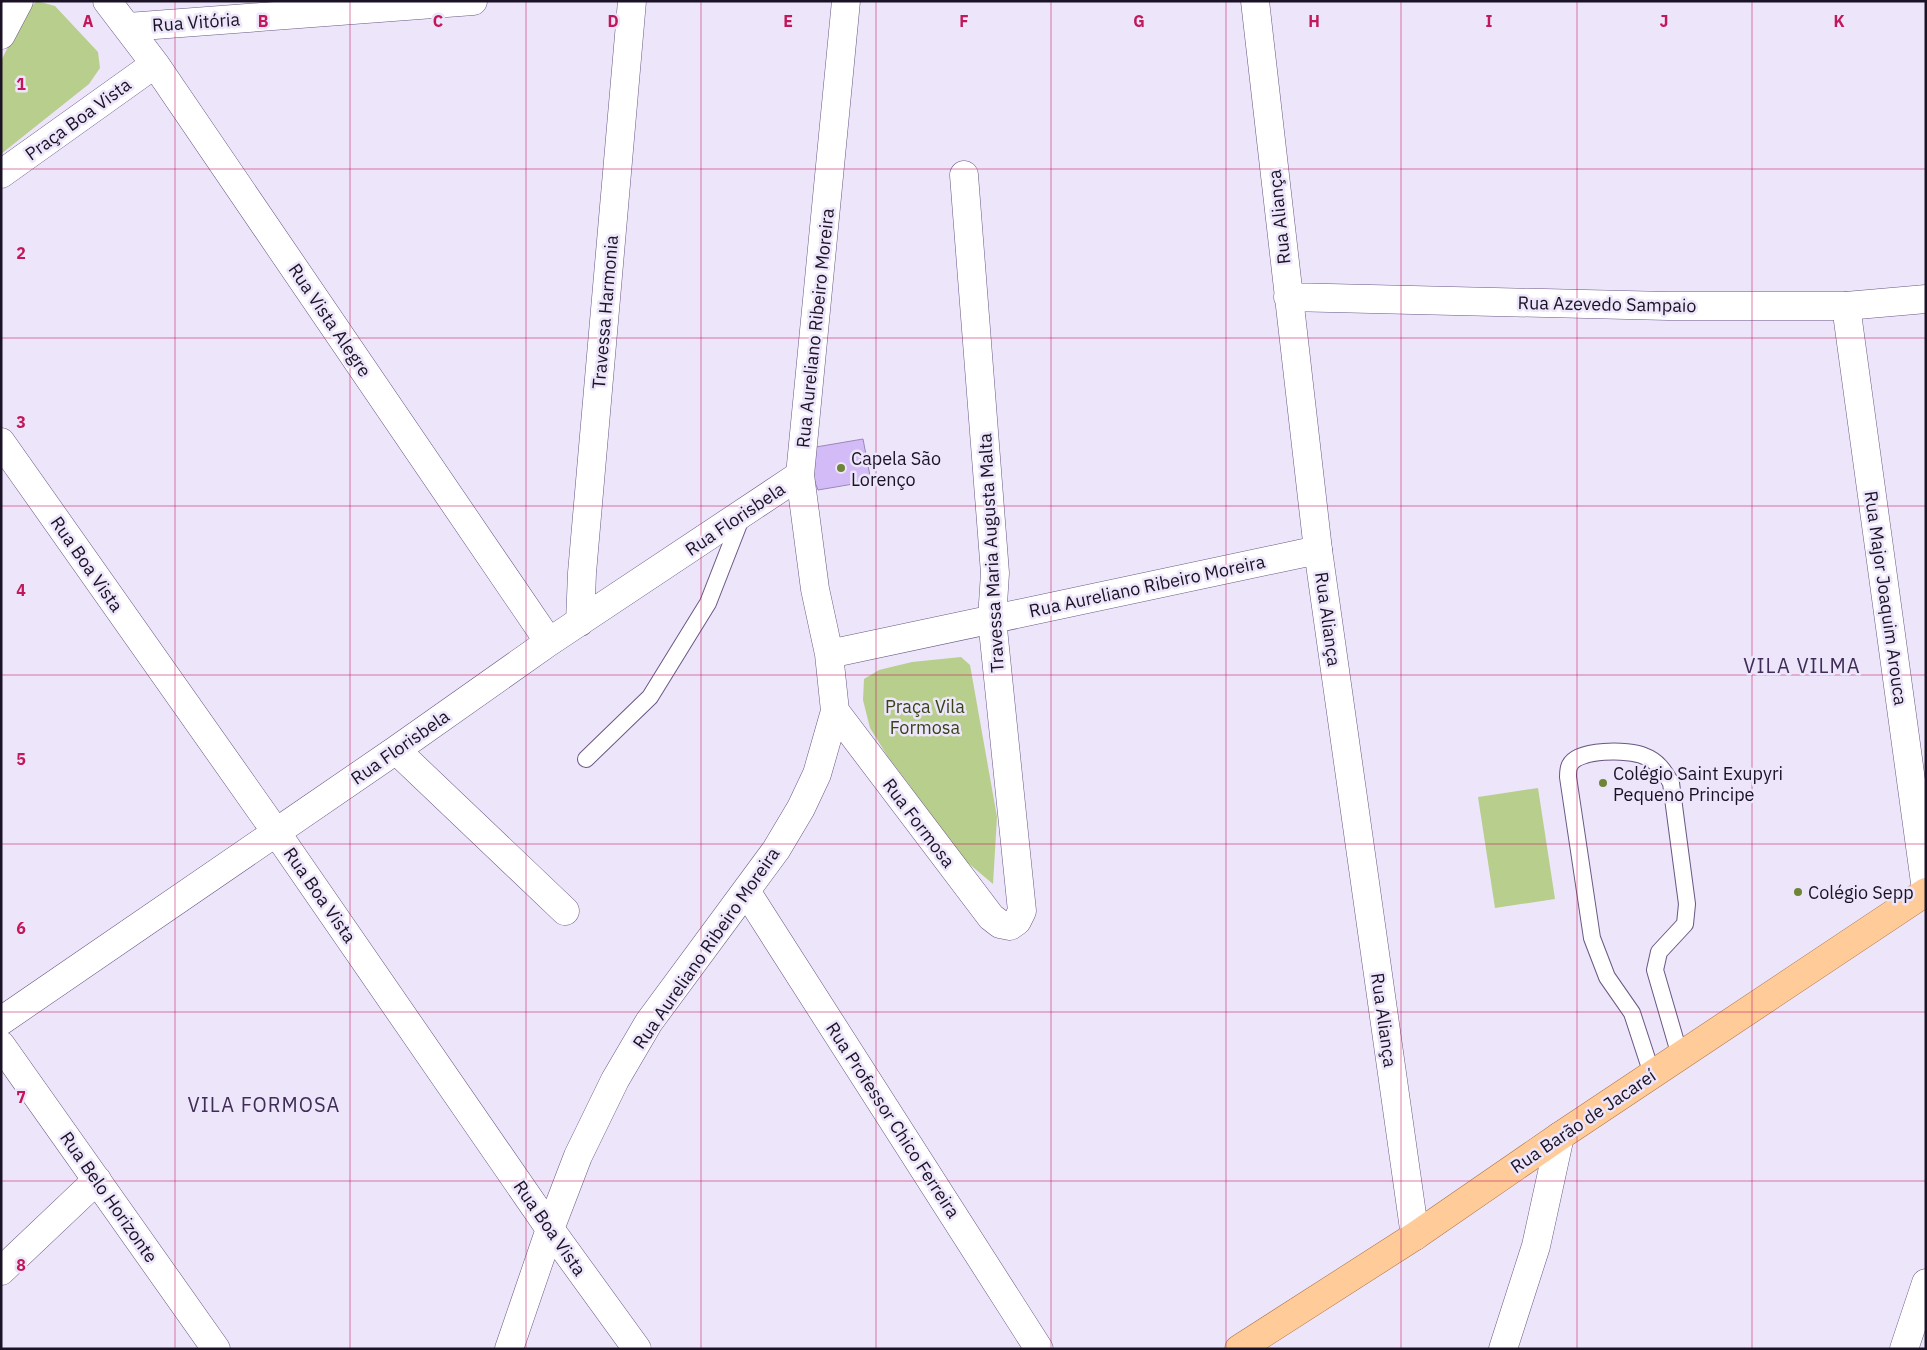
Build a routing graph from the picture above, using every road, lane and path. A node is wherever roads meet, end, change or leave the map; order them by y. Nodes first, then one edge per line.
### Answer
1 (19, 1) edge
2 (107, 1) edge
3 (473, 1) edge
4 (632, 1) edge
5 (846, 1) edge
6 (1255, 1) edge
7 (128, 27) junction
8 (1, 35) edge
9 (155, 64) junction
10 (1, 174) edge
11 (964, 175) dead end
12 (1288, 297) junction
13 (1926, 299) edge
14 (1846, 306) junction
15 (1, 442) edge
16 (800, 475) junction
17 (742, 514) junction
18 (1318, 550) junction
19 (992, 619) junction
20 (580, 622) junction
21 (549, 642) junction
22 (829, 654) junction
23 (835, 711) junction
24 (396, 750) junction
25 (586, 759) dead end
26 (276, 832) junction
27 (746, 891) junction
28 (1926, 891) edge
29 (565, 911) dead end
30 (1010, 926) joint
31 (1, 1021) edge
32 (1, 1045) edge
33 (1680, 1056) junction
34 (1652, 1074) junction
35 (1560, 1136) junction
36 (97, 1180) junction
37 (550, 1229) junction
38 (1415, 1236) junction
39 (1, 1271) edge
40 (1926, 1283) edge
41 (216, 1349) edge
42 (509, 1349) edge
43 (637, 1349) edge
44 (1039, 1349) edge
45 (1239, 1349) edge
46 (1503, 1349) edge
47 (1904, 1349) edge

1 - 8 street
2 - 7 street, Rua Vista Alegre
3 - 7 street, Rua Vitória
4 - 20 street, Travessa Harmonia
5 - 16 street, Rua Aureliano Ribeiro Moreira
6 - 12 street, Rua Aliança
7 - 9 street, Rua Vista Alegre
9 - 10 street, Praça Boa Vista
9 - 21 street, Rua Vista Alegre
11 - 19 street, Travessa Maria Augusta Malta
12 - 14 street, Rua Azevedo Sampaio
12 - 18 street, Rua Aliança
13 - 14 street, Rua Azevedo Sampaio
14 - 28 street, Rua Major Joaquim Arouca
15 - 26 street, Rua Boa Vista
16 - 17 street, Rua Florisbela
16 - 22 street, Rua Aureliano Ribeiro Moreira
17 - 20 street, Rua Florisbela
17 - 25 lane
18 - 19 street, Rua Aureliano Ribeiro Moreira
18 - 38 street, Rua Aliança
19 - 22 street, Rua Aureliano Ribeiro Moreira
19 - 30 street, Travessa Maria Augusta Malta
20 - 21 street, Rua Florisbela
21 - 24 street, Rua Florisbela
22 - 23 street, Rua Aureliano Ribeiro Moreira
23 - 27 street, Rua Aureliano Ribeiro Moreira
23 - 30 street, Rua Formosa
24 - 26 street, Rua Florisbela
24 - 29 street
26 - 31 street, Rua Florisbela
26 - 37 street, Rua Boa Vista
27 - 37 street, Rua Aureliano Ribeiro Moreira
27 - 44 street, Rua Professor Chico Ferreira
28 - 33 main road, Rua Barão de Jacareí
32 - 36 street, Rua Belo Horizonte
33 - 34 main road, Rua Barão de Jacareí
33 - 34 lane
34 - 35 main road, Rua Barão de Jacareí
35 - 38 main road, Rua Barão de Jacareí
35 - 46 street
36 - 39 street
36 - 41 street, Rua Belo Horizonte
37 - 42 street, Rua Aureliano Ribeiro Moreira
37 - 43 street, Rua Boa Vista
38 - 45 main road, Rua Barão de Jacareí
40 - 47 street

